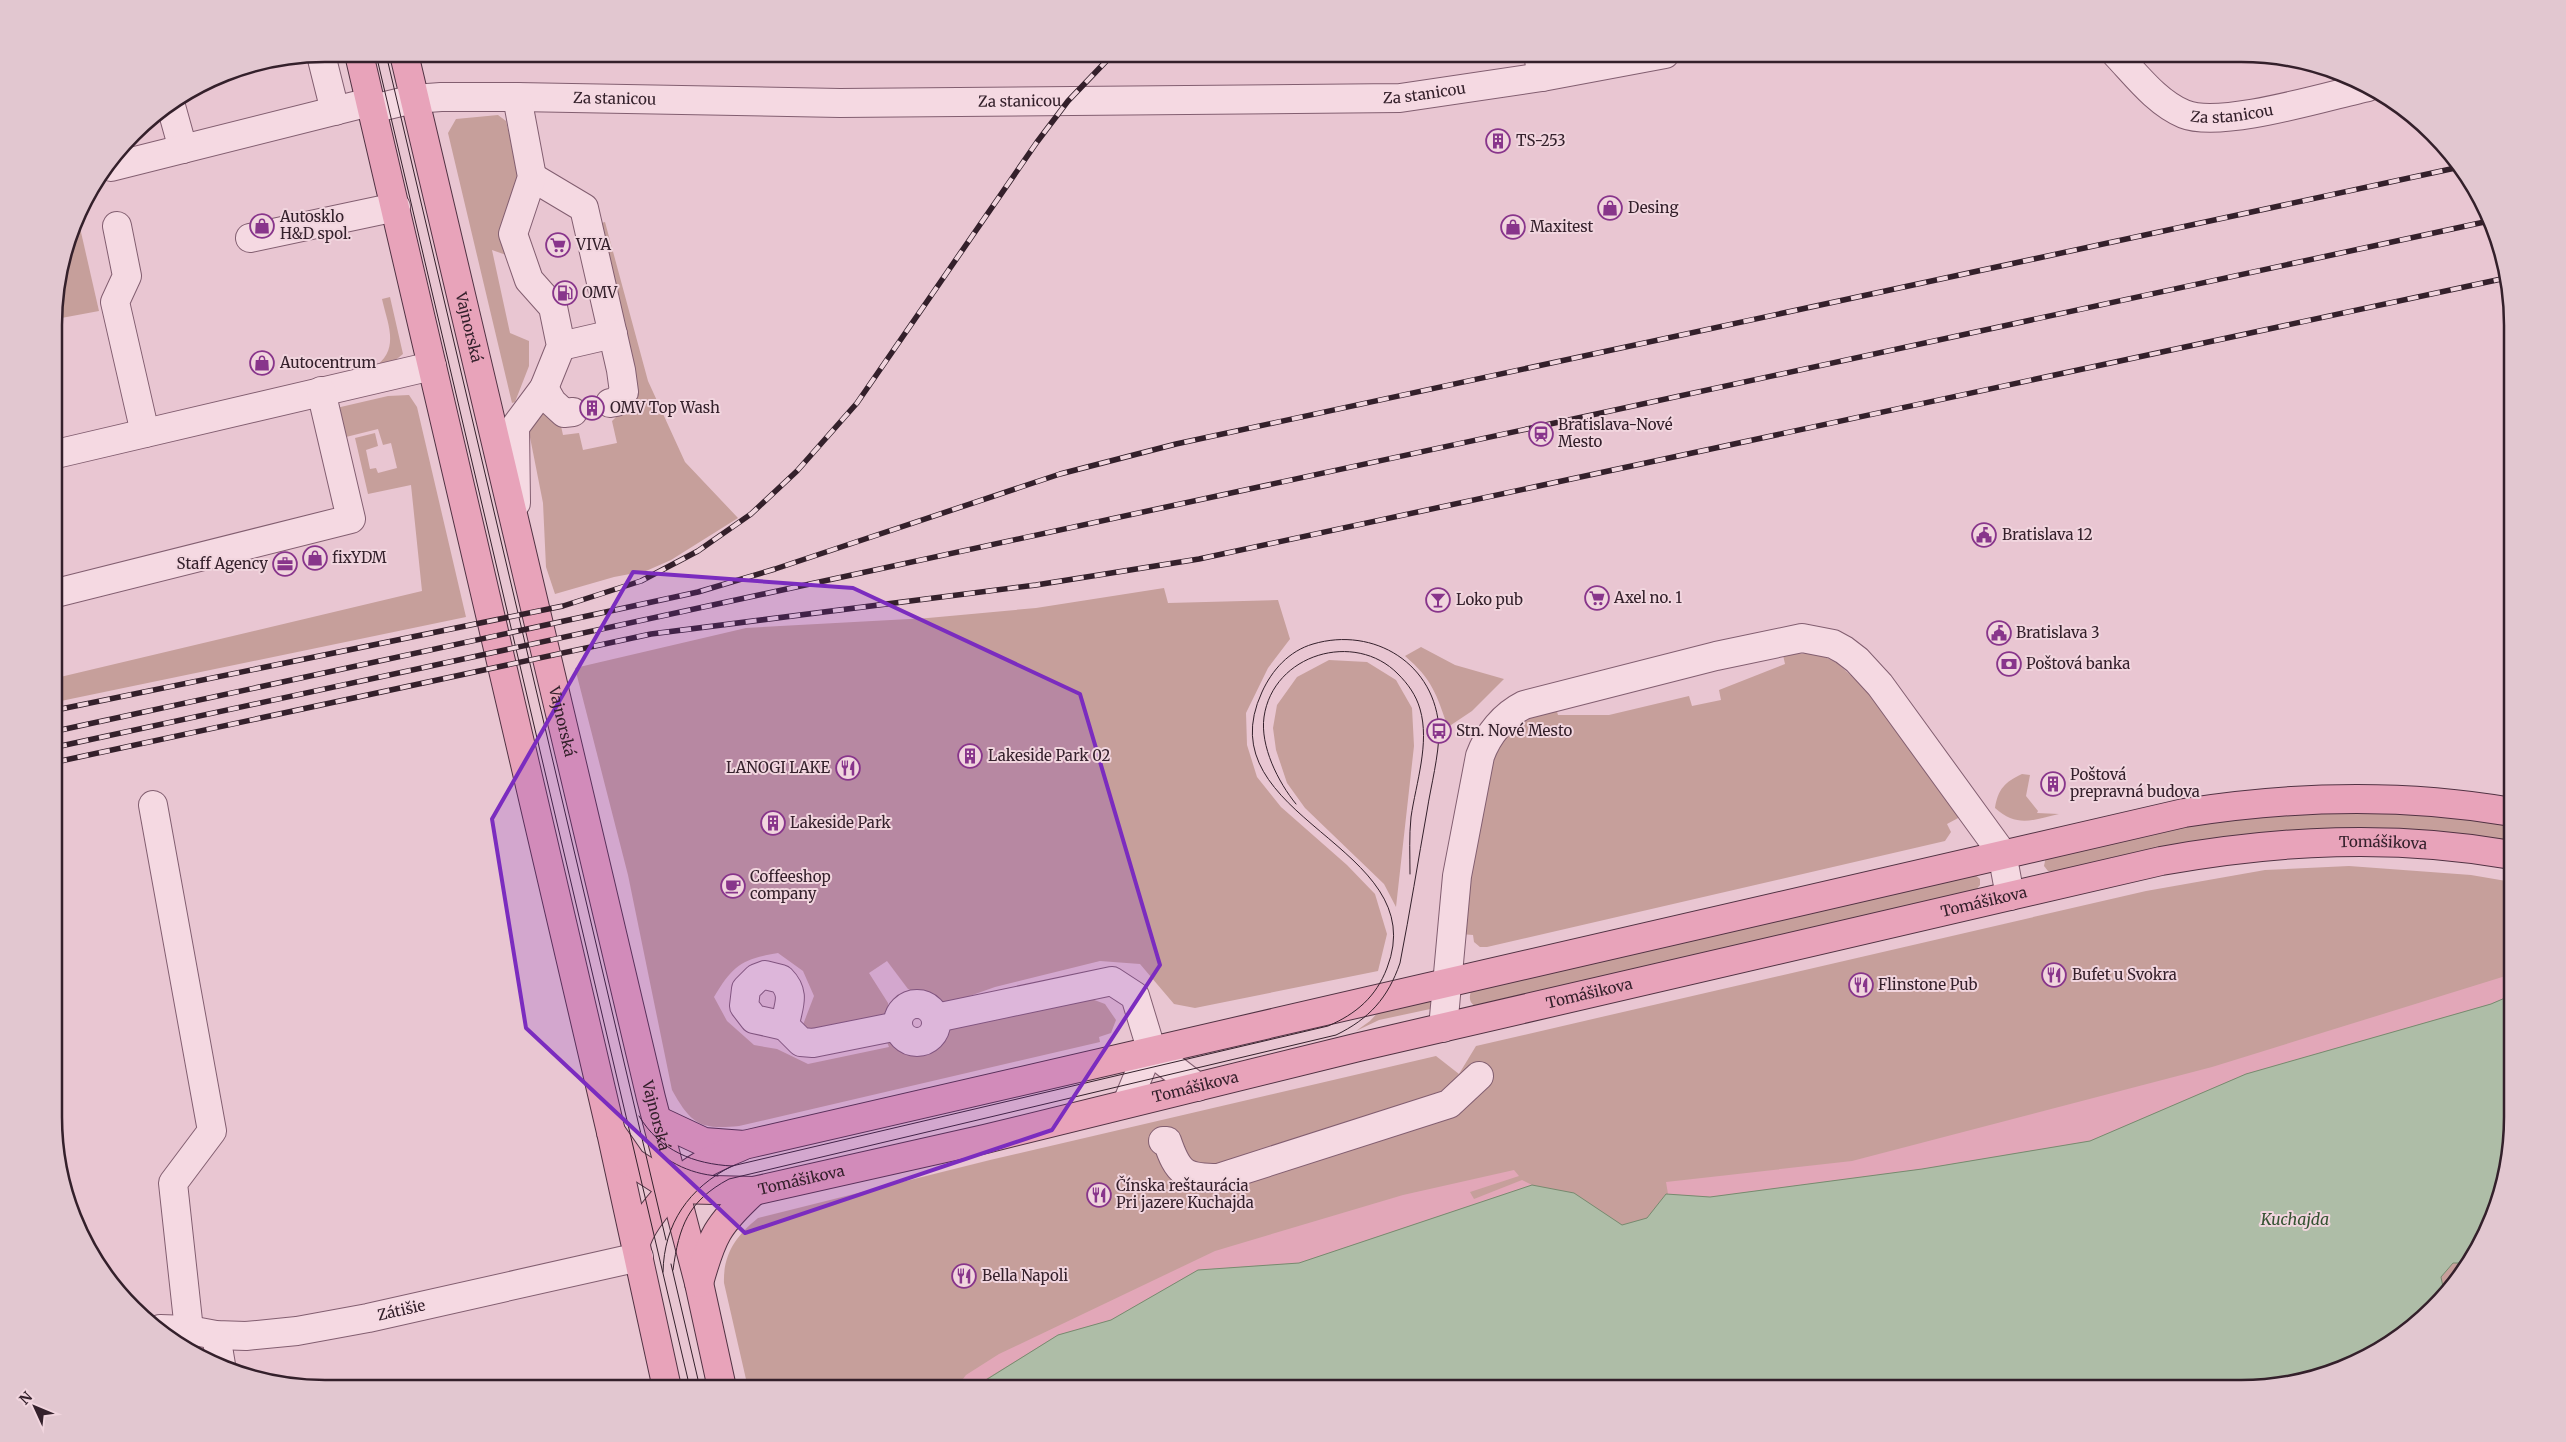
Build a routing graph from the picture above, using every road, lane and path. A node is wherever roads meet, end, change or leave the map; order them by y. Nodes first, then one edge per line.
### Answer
1 (323, 63) edge
2 (361, 63) edge
3 (406, 63) edge
4 (1571, 63) edge
5 (2125, 63) edge
6 (1540, 66) edge
7 (2356, 90) edge
8 (517, 97) junction
9 (414, 99) junction
10 (371, 106) junction
11 (335, 111) junction
12 (174, 112) edge
13 (184, 149) junction
14 (117, 165) edge
15 (532, 177) junction
16 (396, 207) junction
17 (116, 226) dead end
18 (250, 238) dead end
19 (613, 334) junction
20 (561, 346) junction
21 (432, 366) junction
22 (544, 388) junction
23 (321, 391) junction
24 (610, 404) dead end
25 (573, 412) dead end
26 (145, 433) junction
27 (63, 452) edge
28 (516, 525) junction
29 (63, 591) edge
30 (153, 805) dead end
31 (2504, 808) edge
32 (2002, 853) junction
33 (2504, 854) edge
34 (2010, 896) junction
35 (1447, 984) junction
36 (786, 1026) dead end
37 (1443, 1028) junction
38 (1150, 1050) junction
39 (1479, 1076) dead end
40 (1198, 1087) junction
41 (1127, 1103) junction
42 (657, 1120) junction
43 (611, 1132) junction
44 (1162, 1141) dead end
45 (744, 1145) junction
46 (674, 1189) junction
47 (754, 1191) junction
48 (637, 1250) junction
49 (698, 1284) junction
50 (172, 1329) edge
51 (189, 1330) junction
52 (216, 1335) junction
53 (220, 1357) edge
54 (665, 1380) edge
55 (720, 1380) edge

1 - 11 street
2 - 10 main road
3 - 9 main road, Vajnorská
4 - 6 street, Za stanicou
5 - 7 street, Za stanicou
6 - 8 street, Za stanicou
8 - 9 street, Za stanicou
8 - 15 street
9 - 10 street, Za stanicou
9 - 28 main road, Vajnorská
10 - 11 street, Za stanicou
10 - 16 main road
11 - 13 street, Za stanicou
12 - 13 street
13 - 14 street, Za stanicou
15 - 19 street
15 - 20 street
16 - 18 street
16 - 21 main road
17 - 26 street
19 - 20 street
19 - 24 street
20 - 22 street
21 - 23 street
21 - 43 main road
22 - 25 street
22 - 28 street
23 - 26 street
23 - 29 street
26 - 27 street
28 - 42 main road, Vajnorská
30 - 51 street
31 - 32 main road
32 - 34 street
32 - 35 main road
32 - 35 street
33 - 34 main road, Tomášikova
34 - 37 main road, Tomášikova
35 - 37 street
35 - 38 main road
36 - 38 street
37 - 40 main road, Tomášikova
38 - 40 street
38 - 41 street
38 - 45 main road
39 - 44 street
40 - 41 main road, Tomášikova
41 - 47 main road, Tomášikova
42 - 45 main road
42 - 46 main road, Vajnorská
43 - 46 main road
43 - 48 main road
45 - 46 main road
46 - 47 main road, Tomášikova
46 - 48 main road
46 - 49 main road, Vajnorská
47 - 49 main road
48 - 52 street, Zátišie
48 - 54 main road
49 - 55 main road, Vajnorská
50 - 51 street, Zátišie
51 - 52 street, Zátišie
52 - 53 street

